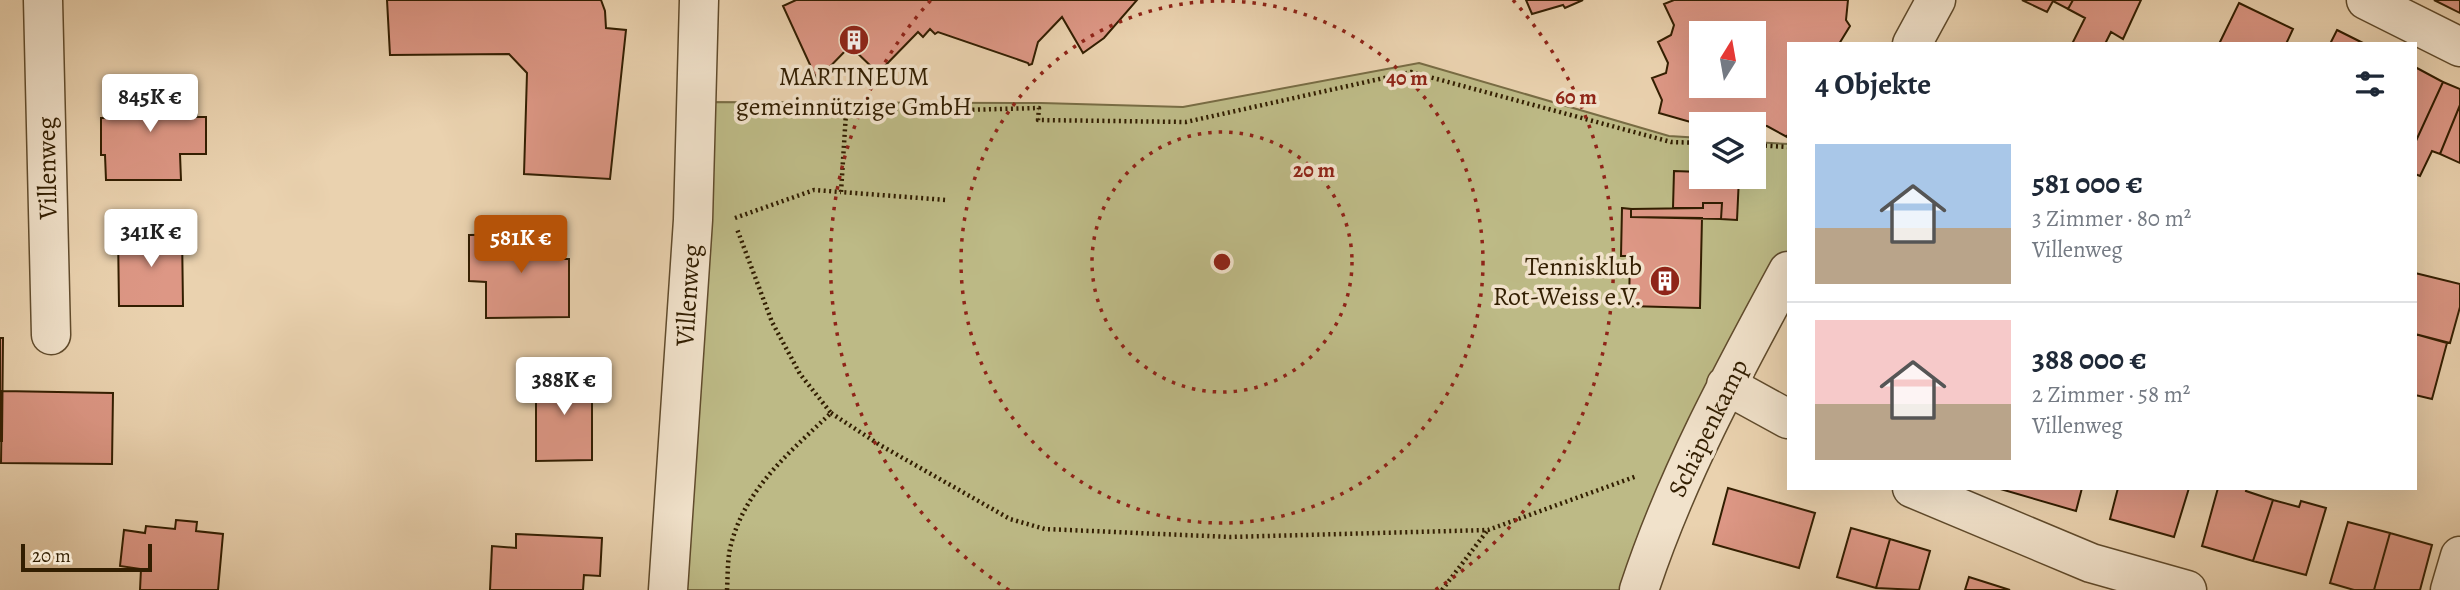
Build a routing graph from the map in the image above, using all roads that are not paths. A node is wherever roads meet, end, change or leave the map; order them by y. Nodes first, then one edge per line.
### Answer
1 (43, 0) edge
2 (699, 0) edge
3 (1936, 0) edge
4 (2366, 0) edge
5 (1913, 42) edge
6 (2460, 47) edge
7 (1787, 273) edge
8 (51, 335) dead end
9 (1726, 385) junction
10 (1787, 418) edge
11 (1917, 490) edge
12 (2460, 556) edge
13 (668, 590) edge
14 (1639, 590) edge
15 (2187, 590) edge
16 (2451, 590) edge

1 - 8 street, Villenweg
2 - 13 street, Villenweg
3 - 5 street
4 - 6 street
7 - 9 street, Schäpenkamp
9 - 10 street
9 - 14 street, Schäpenkamp
11 - 15 street
12 - 16 street

